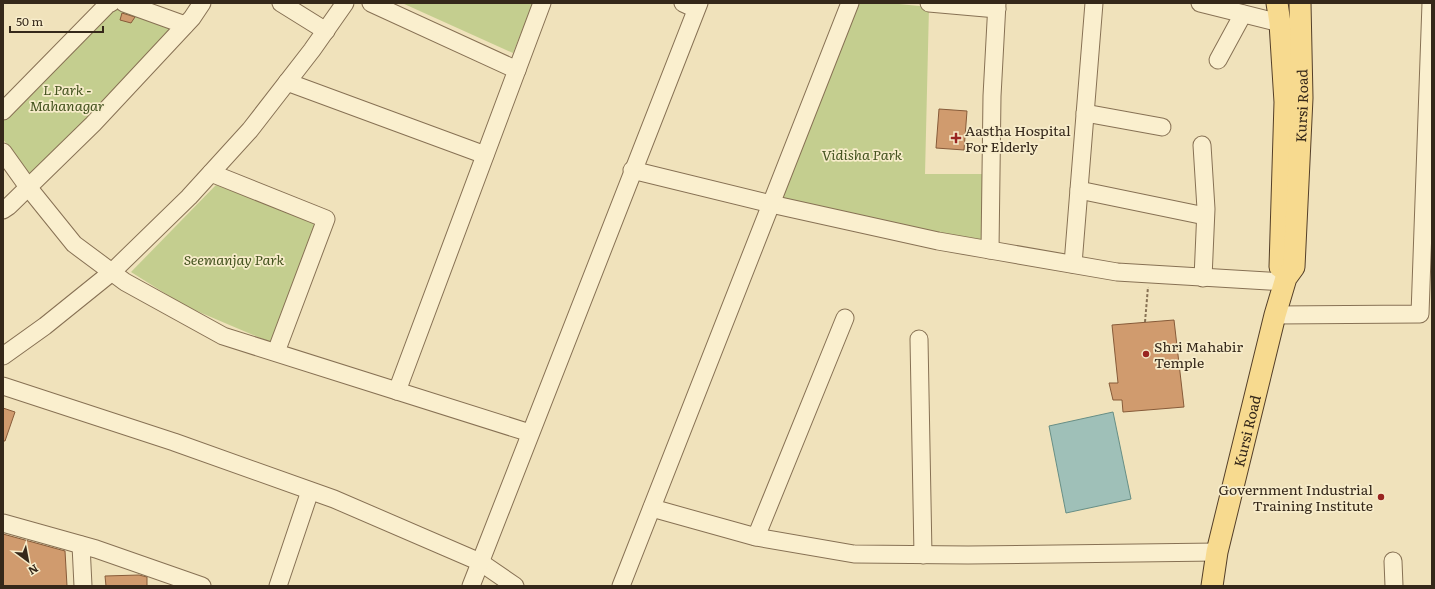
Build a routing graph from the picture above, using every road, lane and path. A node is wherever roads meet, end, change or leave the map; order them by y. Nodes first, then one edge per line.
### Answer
1 (111, 3) edge
2 (124, 3) edge
3 (202, 3) edge
4 (281, 3) edge
5 (345, 3) edge
6 (371, 3) edge
7 (542, 3) edge
8 (850, 3) edge
9 (929, 3) edge
10 (1094, 3) edge
11 (1200, 3) edge
12 (1300, 3) edge
13 (1431, 3) edge
14 (693, 5) edge
15 (997, 6) edge
16 (1278, 13) edge
17 (1243, 14) junction
18 (185, 25) junction
19 (326, 31) junction
20 (1218, 60) dead end
21 (516, 70) junction
22 (287, 82) junction
23 (1430, 84) edge
24 (3, 111) edge
25 (1085, 113) junction
26 (1162, 127) dead end
27 (1202, 146) dead end
28 (3, 152) edge
29 (485, 155) junction
30 (632, 170) junction
31 (211, 173) junction
32 (28, 187) junction
33 (1079, 190) junction
34 (771, 204) junction
35 (3, 210) edge
36 (1205, 216) junction
37 (990, 250) junction
38 (1073, 264) junction
39 (112, 272) junction
40 (1148, 274) junction
41 (1427, 276) edge
42 (1203, 278) junction
43 (1286, 280) junction
44 (1274, 315) junction
45 (845, 318) dead end
46 (1145, 322) dead end
47 (919, 339) dead end
48 (276, 352) junction
49 (3, 356) edge
50 (3, 386) edge
51 (396, 390) junction
52 (530, 433) junction
53 (310, 491) junction
54 (652, 508) junction
55 (3, 523) edge
56 (756, 537) junction
57 (81, 545) junction
58 (1218, 552) junction
59 (923, 555) junction
60 (1393, 561) dead end
61 (480, 562) junction
62 (198, 585) edge
63 (83, 586) edge
64 (278, 586) edge
65 (471, 586) edge
66 (515, 586) edge
67 (621, 586) edge
68 (1212, 586) edge
69 (1394, 586) edge

1 - 24 street
2 - 18 street
3 - 18 street
4 - 19 street
5 - 19 street
6 - 21 street
7 - 21 street
8 - 34 street
9 - 15 street
10 - 25 street
11 - 17 street
12 - 43 main road, Kursi Road
13 - 23 street
14 - 30 street
15 - 37 street
16 - 17 street
16 - 43 main road, Kursi Road
17 - 20 street
18 - 32 street
19 - 22 street
21 - 29 street
22 - 29 street
22 - 31 street
23 - 41 street
25 - 26 street
25 - 33 street
27 - 36 street
28 - 32 street
29 - 51 street
30 - 34 street
30 - 52 street
31 - 39 street
31 - 48 street
32 - 35 street
32 - 39 street
33 - 36 street
33 - 38 street
34 - 37 street
34 - 54 street
36 - 42 street
37 - 38 street
38 - 40 street
39 - 48 street
39 - 49 street
40 - 42 street
40 - 46 path
41 - 44 street
42 - 43 street
43 - 44 main road, Kursi Road
44 - 58 main road, Kursi Road
45 - 56 street
47 - 59 street
48 - 51 street
50 - 53 street
51 - 52 street
52 - 61 street
53 - 61 street
53 - 64 street
54 - 56 street
54 - 67 street
55 - 57 street
56 - 59 street
57 - 62 street
57 - 63 street
58 - 59 street
58 - 68 main road, Kursi Road
60 - 69 street
61 - 65 street
61 - 66 street

